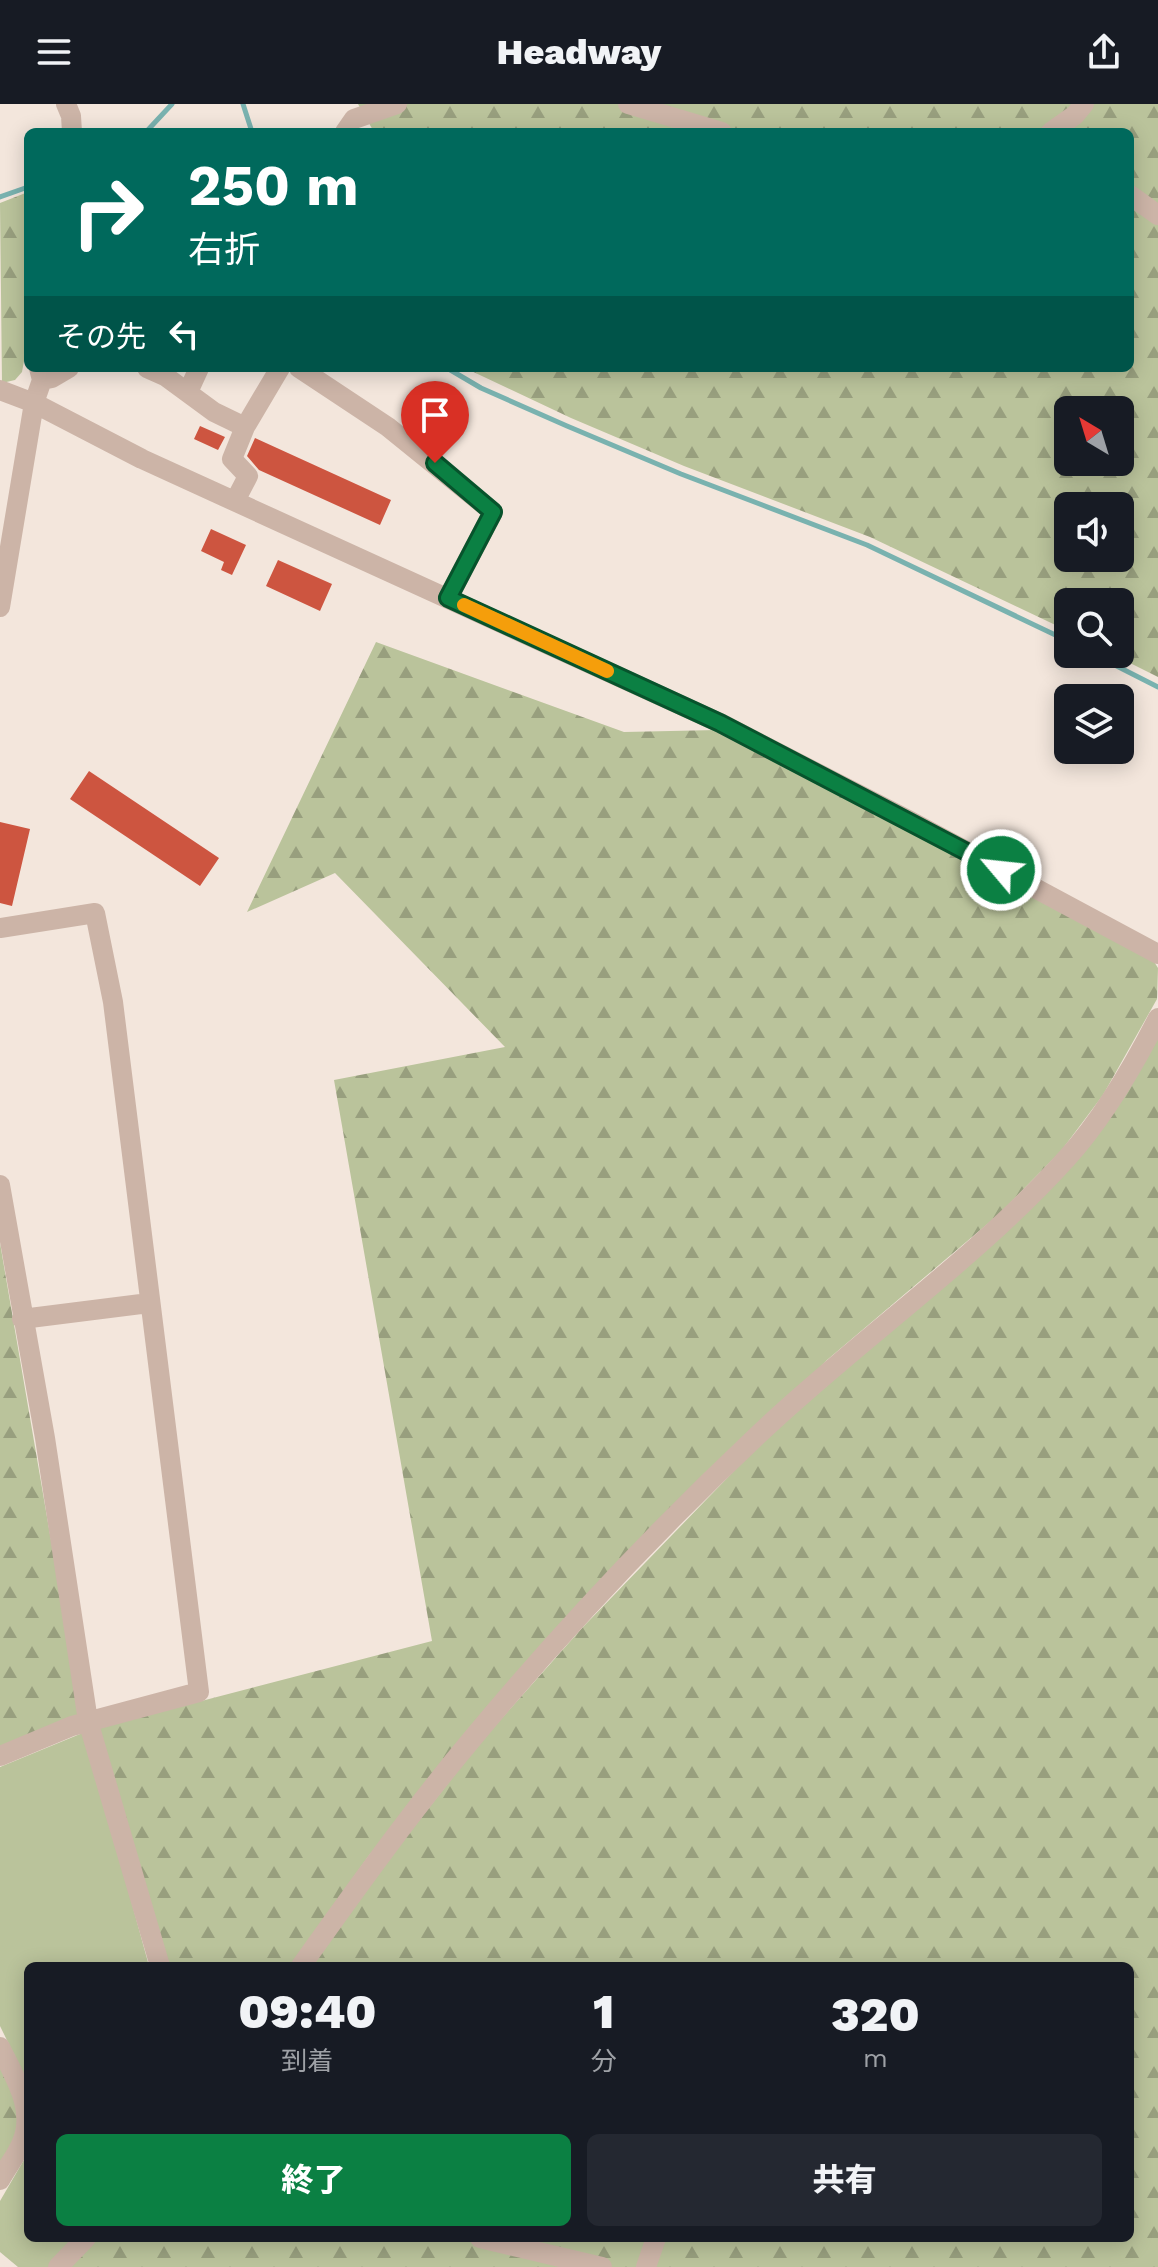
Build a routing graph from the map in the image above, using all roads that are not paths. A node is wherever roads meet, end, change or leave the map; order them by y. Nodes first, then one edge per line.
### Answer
1 (397, 104) edge
2 (628, 104) edge
3 (1084, 104) edge
4 (349, 118) edge
5 (709, 128) edge
6 (1057, 128) edge
7 (1134, 198) edge
8 (1158, 215) edge
9 (62, 372) edge
10 (156, 372) edge
11 (197, 372) edge
12 (278, 372) edge
13 (305, 372) edge
14 (40, 374) edge
15 (0, 390) edge
16 (188, 392) junction
17 (34, 403) junction
18 (245, 427) junction
19 (235, 501) junction
20 (6, 539) edge
21 (448, 598) junction
22 (0, 607) edge
23 (0, 928) edge
24 (1158, 954) edge
25 (1158, 1018) edge
26 (0, 1185) edge
27 (149, 1303) junction
28 (22, 1319) junction
29 (88, 1721) junction
30 (0, 1756) edge
31 (159, 1962) edge
32 (304, 1962) edge
33 (0, 2047) edge
34 (24, 2098) edge
35 (24, 2136) edge
36 (0, 2180) edge
37 (82, 2242) edge
38 (499, 2242) edge
39 (655, 2242) edge
40 (58, 2267) edge
41 (602, 2267) edge
42 (646, 2267) edge

1 - 4 lane
2 - 5 lane
3 - 6 lane
7 - 8 lane
9 - 14 lane
10 - 16 lane
11 - 16 lane
12 - 18 lane
13 - 21 lane
14 - 17 lane
15 - 17 lane
16 - 18 lane
17 - 19 lane
17 - 20 lane
18 - 19 lane
19 - 21 lane
20 - 22 lane
21 - 24 lane
23 - 27 lane
25 - 32 lane
26 - 28 lane
27 - 28 lane
27 - 29 lane
28 - 29 lane
29 - 30 lane
29 - 31 lane
33 - 34 lane
35 - 36 lane
37 - 40 lane
38 - 41 lane
39 - 42 lane

